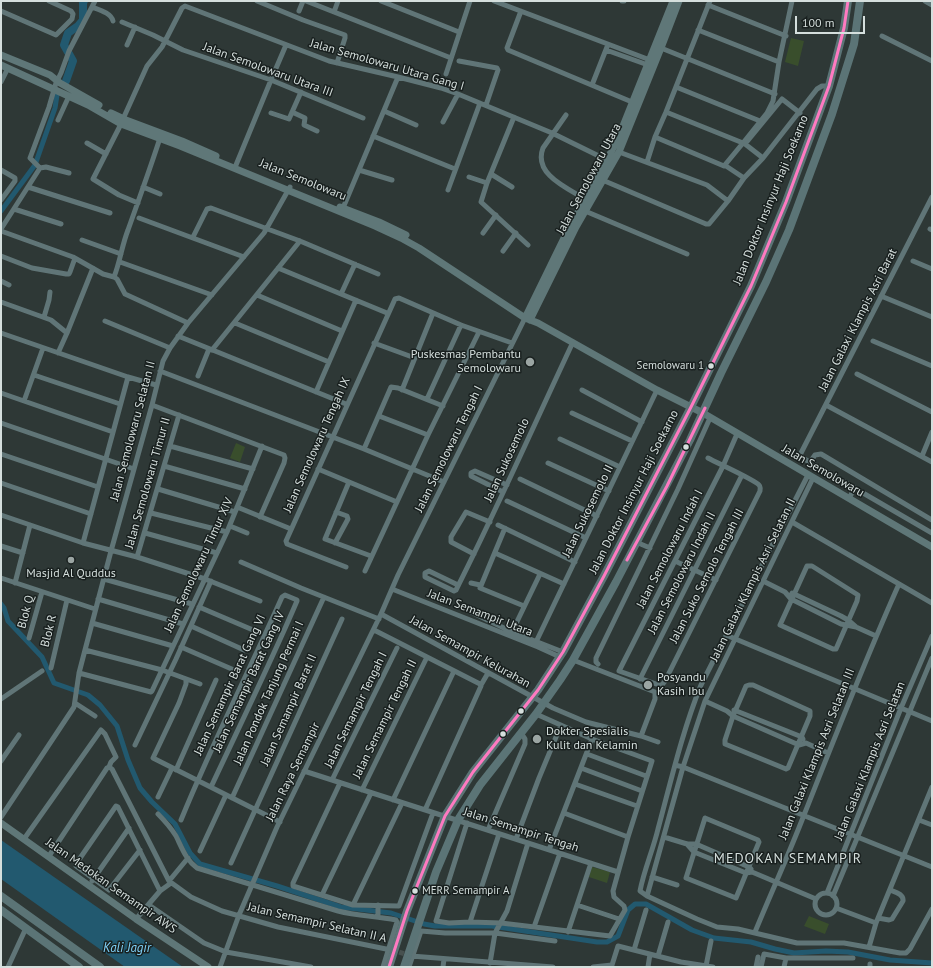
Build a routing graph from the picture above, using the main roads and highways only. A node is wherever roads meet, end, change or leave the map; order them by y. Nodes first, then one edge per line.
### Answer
1 (673, 1) edge
2 (848, 1) edge
3 (860, 1) edge
4 (1, 54) edge
5 (4, 66) edge
6 (60, 88) junction
7 (122, 121) junction
8 (181, 144) junction
9 (600, 179) junction
10 (792, 184) junction
11 (805, 188) junction
12 (289, 189) junction
13 (786, 202) junction
14 (798, 206) junction
15 (402, 236) junction
16 (528, 317) junction
17 (691, 407) junction
18 (702, 413) junction
19 (932, 547) edge
20 (612, 559) junction
21 (625, 564) junction
22 (604, 576) junction
23 (616, 582) junction
24 (1, 823) edge
25 (1, 896) edge
26 (1, 910) edge
27 (57, 937) junction
28 (51, 946) junction
29 (80, 967) edge
30 (100, 967) edge
31 (208, 967) edge
32 (389, 967) edge
33 (404, 967) edge

1 - 9 main road, Jalan Semolowaru Utara
1 - 9 main road, Jalan Semolowaru Utara
2 - 10 main road, Jalan Doktor Insinyur Haji Soekarno
3 - 11 main road, Jalan Doktor Insinyur Haji Soekarno
4 - 6 main road
5 - 6 main road
6 - 7 main road, Jalan Semolowaru
7 - 8 main road, Jalan Semolowaru
7 - 8 main road, Jalan Semolowaru
8 - 12 main road, Jalan Semolowaru
8 - 12 main road, Jalan Semolowaru
9 - 16 main road, Jalan Semolowaru Utara
9 - 16 main road, Jalan Semolowaru Utara
10 - 11 main road
10 - 13 main road, Jalan Doktor Insinyur Haji Soekarno
11 - 14 main road, Jalan Doktor Insinyur Haji Soekarno
12 - 15 main road, Jalan Semolowaru
12 - 15 main road, Jalan Semolowaru
13 - 14 main road
13 - 17 main road, Jalan Doktor Insinyur Haji Soekarno
14 - 18 main road, Jalan Doktor Insinyur Haji Soekarno
15 - 16 main road, Jalan Semolowaru
16 - 17 main road, Jalan Semolowaru
17 - 18 main road, Jalan Semolowaru
17 - 20 main road, Jalan Doktor Insinyur Haji Soekarno
18 - 19 main road, Jalan Semolowaru
18 - 21 main road, Jalan Doktor Insinyur Haji Soekarno
20 - 21 main road
20 - 22 main road, Jalan Doktor Insinyur Haji Soekarno
21 - 23 main road, Jalan Doktor Insinyur Haji Soekarno
22 - 23 main road
22 - 32 main road, Jalan Doktor Insinyur Haji Soekarno
23 - 33 main road, Jalan Doktor Insinyur Haji Soekarno
24 - 31 main road, Jalan Medokan Semampir AWS
25 - 27 main road
26 - 28 main road
27 - 28 main road
27 - 30 main road
28 - 29 main road

